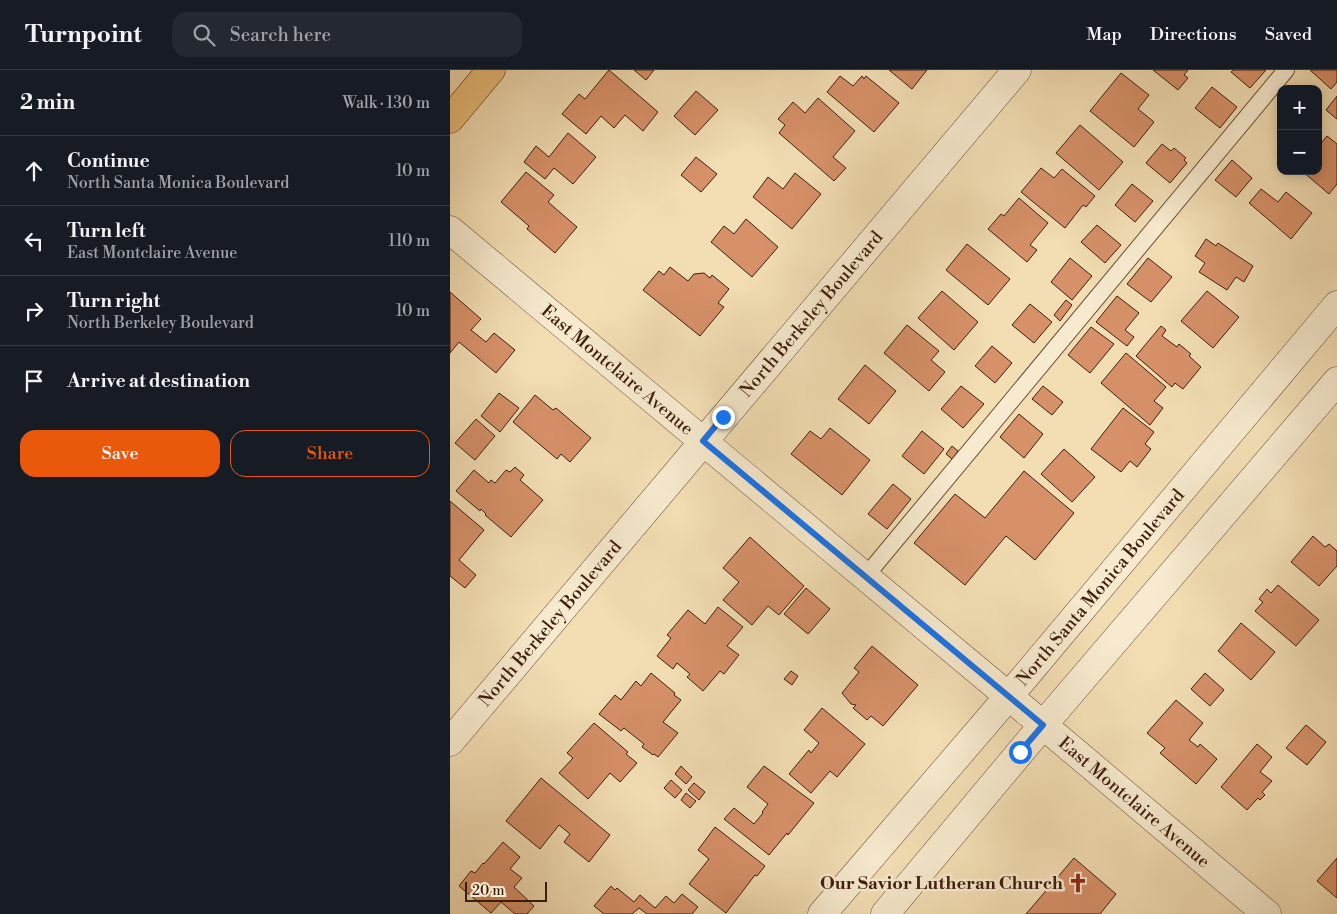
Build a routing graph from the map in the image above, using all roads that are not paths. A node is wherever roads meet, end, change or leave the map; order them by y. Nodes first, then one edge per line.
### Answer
1 (491, 70) edge
2 (1017, 70) edge
3 (1286, 70) edge
4 (450, 119) edge
5 (450, 230) edge
6 (1337, 306) edge
7 (1337, 381) edge
8 (703, 441) junction
9 (864, 577) junction
10 (1008, 697) junction
11 (1043, 725) junction
12 (450, 742) edge
13 (822, 914) edge
14 (885, 914) edge
15 (1267, 914) edge

1 - 4 main road
2 - 8 street, North Berkeley Boulevard
3 - 9 lane
5 - 8 street, East Montclaire Avenue
6 - 10 street, North Santa Monica Boulevard
7 - 11 street
8 - 9 street, East Montclaire Avenue
8 - 12 street, North Berkeley Boulevard
9 - 10 street, East Montclaire Avenue
10 - 11 street, East Montclaire Avenue
10 - 13 street, North Santa Monica Boulevard
11 - 14 street
11 - 15 street, East Montclaire Avenue

